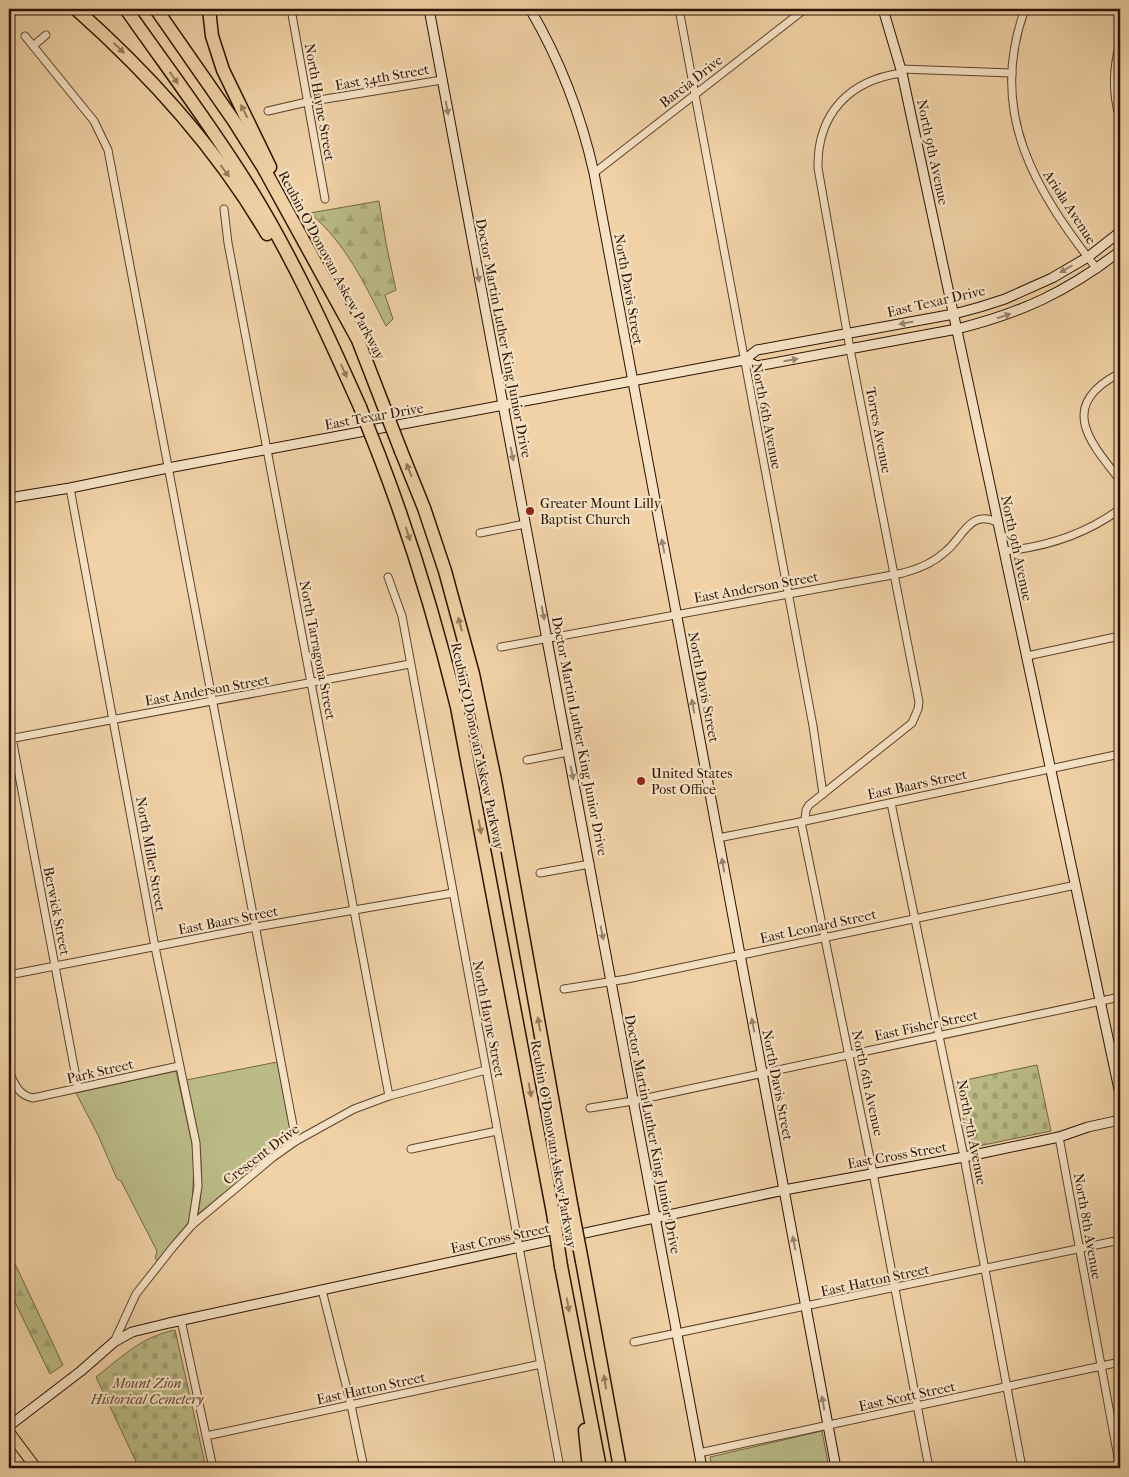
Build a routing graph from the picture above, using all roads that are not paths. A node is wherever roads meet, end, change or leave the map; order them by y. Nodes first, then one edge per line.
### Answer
1 (76, 9) edge
2 (126, 9) edge
3 (156, 9) edge
4 (209, 9) edge
5 (291, 9) edge
6 (429, 9) edge
7 (530, 9) edge
8 (679, 9) edge
9 (805, 9) edge
10 (883, 9) edge
11 (1025, 9) edge
12 (46, 35) dead end
13 (25, 36) dead end
14 (1120, 43) edge
15 (33, 46) junction
16 (901, 71) junction
17 (1012, 73) junction
18 (442, 80) junction
19 (695, 94) junction
20 (307, 102) junction
21 (268, 111) dead end
22 (1120, 118) edge
23 (594, 173) junction
24 (275, 189) junction
25 (325, 199) dead end
26 (224, 209) dead end
27 (1120, 232) edge
28 (1120, 251) edge
29 (1088, 257) junction
30 (1097, 269) junction
31 (954, 314) junction
32 (957, 329) junction
33 (328, 334) junction
34 (848, 334) junction
35 (850, 349) junction
36 (744, 360) junction
37 (1120, 372) edge
38 (632, 381) junction
39 (503, 406) junction
40 (268, 449) junction
41 (168, 468) junction
42 (1120, 480) edge
43 (70, 488) junction
44 (9, 498) edge
45 (1120, 509) edge
46 (997, 522) junction
47 (525, 524) junction
48 (480, 533) dead end
49 (1004, 551) junction
50 (893, 575) junction
51 (388, 577) dead end
52 (788, 594) junction
53 (676, 614) junction
54 (1120, 636) edge
55 (548, 638) junction
56 (501, 647) dead end
57 (1027, 656) junction
58 (410, 664) junction
59 (312, 683) junction
60 (213, 702) junction
61 (113, 720) junction
62 (10, 739) edge
63 (568, 752) junction
64 (1120, 754) edge
65 (527, 760) dead end
66 (1051, 769) junction
67 (823, 794) junction
68 (891, 803) junction
69 (803, 821) junction
70 (718, 838) junction
71 (590, 864) junction
72 (540, 873) dead end
73 (1076, 885) junction
74 (453, 893) junction
75 (354, 910) junction
76 (915, 918) junction
77 (256, 928) junction
78 (824, 938) junction
79 (155, 947) junction
80 (739, 956) junction
81 (55, 966) junction
82 (9, 975) edge
83 (611, 982) junction
84 (564, 989) dead end
85 (1120, 997) edge
86 (1101, 1001) junction
87 (940, 1035) junction
88 (849, 1054) junction
89 (179, 1066) junction
90 (486, 1070) junction
91 (9, 1072) edge
92 (762, 1073) junction
93 (78, 1088) junction
94 (1120, 1094) edge
95 (389, 1096) junction
96 (633, 1101) junction
97 (590, 1108) dead end
98 (1120, 1120) edge
99 (497, 1131) junction
100 (1059, 1137) junction
101 (296, 1140) junction
102 (411, 1149) dead end
103 (964, 1156) junction
104 (873, 1173) junction
105 (784, 1190) junction
106 (655, 1218) junction
107 (192, 1225) junction
108 (1120, 1240) edge
109 (519, 1248) junction
110 (1080, 1249) junction
111 (986, 1269) junction
112 (895, 1288) junction
113 (322, 1290) junction
114 (806, 1307) junction
115 (181, 1320) junction
116 (676, 1333) junction
117 (114, 1342) junction
118 (634, 1342) dead end
119 (575, 1343) junction
120 (1120, 1362) edge
121 (541, 1364) junction
122 (1102, 1366) junction
123 (1007, 1387) junction
124 (351, 1405) junction
125 (917, 1406) junction
126 (9, 1426) edge
127 (827, 1426) junction
128 (613, 1430) junction
129 (9, 1432) edge
130 (206, 1436) junction
131 (699, 1453) junction
132 (36, 1468) edge
133 (214, 1468) edge
134 (364, 1468) edge
135 (560, 1468) edge
136 (589, 1468) edge
137 (600, 1468) edge
138 (620, 1468) edge
139 (629, 1468) edge
140 (702, 1468) edge
141 (836, 1468) edge
142 (929, 1468) edge
143 (1022, 1468) edge
144 (1120, 1468) edge

1 -> 33 highway
2 -> 33 highway, Reubin O'Donovan Askew Parkway
3 - 24 highway, Reubin O'Donovan Askew Parkway
24 -> 4 highway
5 - 20 street, North Hayne Street
6 - 18 main road, Doctor Martin Luther King Junior Drive
7 - 23 main road, North Davis Street
8 - 19 street, North 6th Avenue
9 - 19 street, Barcia Drive
10 - 16 main road, North 9th Avenue
11 - 17 street, Ariola Avenue
12 - 15 street
13 - 15 street
14 - 22 street
15 - 41 street
16 - 17 street, Torres Avenue
16 - 31 main road, North 9th Avenue
16 - 34 street, Torres Avenue
17 - 29 street, Ariola Avenue
18 - 20 street, East 34th Street
18 -> 39 main road, Doctor Martin Luther King Junior Drive
19 - 23 street, Barcia Drive
19 - 36 street, North 6th Avenue
20 - 21 street, East 34th Street
20 - 25 street, North Hayne Street
23 - 38 main road, North Davis Street
128 -> 24 highway, Reubin O'Donovan Askew Parkway, bridge
26 - 40 street, North Tarragona Street
27 - 29 main road, East Texar Drive
28 - 30 main road, East Texar Drive
29 - 30 street, Ariola Avenue
29 -> 31 main road, East Texar Drive
32 -> 30 main road, East Texar Drive
31 - 32 main road, North 9th Avenue
31 -> 34 main road, East Texar Drive
32 - 35 main road, East Texar Drive
32 - 46 main road, North 9th Avenue
33 -> 119 highway, Reubin O'Donovan Askew Parkway, bridge
34 - 35 street, Torres Avenue
34 - 36 main road, East Texar Drive
36 -> 35 main road, East Texar Drive
35 - 50 street, Torres Avenue
36 - 38 main road, East Texar Drive
36 - 52 street, North 6th Avenue
37 - 42 street
38 - 39 main road, East Texar Drive
53 -> 38 main road, North Davis Street
39 - 40 main road, East Texar Drive
39 -> 47 main road, Doctor Martin Luther King Junior Drive
40 - 41 main road, East Texar Drive
40 - 59 street, North Tarragona Street
41 - 43 main road, East Texar Drive
41 - 60 street
43 - 44 main road, East Texar Drive
43 - 61 street, North Miller Street
45 - 49 street
46 - 49 main road, North 9th Avenue
46 - 50 street, East Anderson Street
47 - 48 street
47 -> 55 main road, Doctor Martin Luther King Junior Drive
49 - 57 main road, North 9th Avenue
50 - 52 street, East Anderson Street
50 - 67 street, Torres Avenue
51 - 58 street, North Hayne Street
52 - 53 street, East Anderson Street
52 - 67 street, North 6th Avenue
53 - 55 street, East Anderson Street
70 -> 53 main road, North Davis Street
54 - 57 street
55 - 56 street, East Anderson Street
55 - 63 main road, Doctor Martin Luther King Junior Drive
57 - 66 main road, North 9th Avenue
58 - 59 street, East Anderson Street
58 - 74 street, North Hayne Street
59 - 60 street, East Anderson Street
59 - 75 street, North Tarragona Street
60 - 61 street, East Anderson Street
60 - 77 street
61 - 62 street, East Anderson Street
61 - 79 street, North Miller Street
62 - 81 street, Berwick Street
63 - 65 street
63 -> 71 main road, Doctor Martin Luther King Junior Drive
64 - 66 street, East Baars Street
66 - 68 street, East Baars Street
66 - 73 main road, North 9th Avenue
67 - 69 street
68 - 69 street, East Baars Street
68 - 76 street, North 7th Avenue
69 - 70 street, East Baars Street
69 - 78 street, North 6th Avenue
80 -> 70 main road, North Davis Street
71 - 72 street
71 -> 83 main road, Doctor Martin Luther King Junior Drive
73 - 76 street, East Leonard Street
73 - 86 main road, North 9th Avenue
74 - 75 street, East Baars Street
74 - 90 street, North Hayne Street
75 - 77 street, East Baars Street
75 - 95 street, North Tarragona Street
76 - 78 street, East Leonard Street
76 - 87 street, North 7th Avenue
77 - 79 street, East Baars Street
77 - 101 street
78 - 80 street, East Leonard Street
78 - 88 street, North 6th Avenue
79 - 81 street, East Baars Street
79 - 89 street, North Miller Street
80 - 83 street, East Leonard Street
92 -> 80 main road, North Davis Street
81 - 82 street, East Baars Street
81 - 93 street, Berwick Street
83 - 84 street, East Leonard Street
83 - 96 main road, Doctor Martin Luther King Junior Drive
85 - 86 street, East Fisher Street
86 - 87 street, East Fisher Street
86 - 94 main road, North 9th Avenue
87 - 88 street, East Fisher Street
87 - 103 street, North 7th Avenue
88 - 92 street, East Fisher Street
88 - 104 street, North 6th Avenue
89 - 93 street, Park Street
89 - 107 street, North Miller Street
90 - 95 street, Crescent Drive
90 - 99 street, North Hayne Street
91 - 93 street, Park Street
92 - 96 street, East Fisher Street
92 - 105 main road, North Davis Street
95 - 101 street, Crescent Drive
96 - 97 street, East Fisher Street
96 - 106 main road, Doctor Martin Luther King Junior Drive
98 - 100 main road, East Cross Street
99 - 102 street
99 - 109 street, North Hayne Street
100 - 103 main road, East Cross Street
100 - 110 street, North 8th Avenue
101 - 107 street, Crescent Drive
103 - 104 main road, East Cross Street
103 - 111 street, North 7th Avenue
104 - 105 main road, East Cross Street
104 - 112 street, North 6th Avenue
105 - 106 main road, East Cross Street
114 -> 105 main road, North Davis Street
106 - 109 main road, East Cross Street
106 - 116 main road, Doctor Martin Luther King Junior Drive
107 - 117 street, Crescent Drive
108 - 110 street, East Hatton Street
109 - 113 main road, East Cross Street
109 - 121 street, North Hayne Street
110 - 111 street, East Hatton Street
110 - 122 street, North 8th Avenue
111 - 112 street, East Hatton Street
111 - 123 street, North 7th Avenue
112 - 114 street, East Hatton Street
112 - 125 street, North 6th Avenue
113 - 115 main road, East Cross Street
113 - 124 street
114 - 116 street, East Hatton Street
127 -> 114 main road, North Davis Street
115 - 117 main road, East Cross Street
115 - 130 street
116 - 118 street, East Hatton Street
116 - 131 main road, Doctor Martin Luther King Junior Drive
117 - 126 main road, East Cross Street
119 - 136 highway
119 - 137 highway, Reubin O'Donovan Askew Parkway
120 - 122 street, East Scott Street
121 - 124 street, East Hatton Street
121 - 135 street, North Hayne Street
122 - 123 street, East Scott Street
122 - 144 street, North 8th Avenue
123 - 125 street, East Scott Street
123 - 143 street, North 7th Avenue
124 - 130 street, East Hatton Street
124 - 134 street
125 - 127 street, East Scott Street
125 - 142 street, North 6th Avenue
127 - 131 street, East Scott Street
127 - 141 main road, North Davis Street
128 - 138 highway, Reubin O'Donovan Askew Parkway
128 - 139 highway
129 - 132 main road
130 - 133 street
131 - 140 main road, Doctor Martin Luther King Junior Drive

